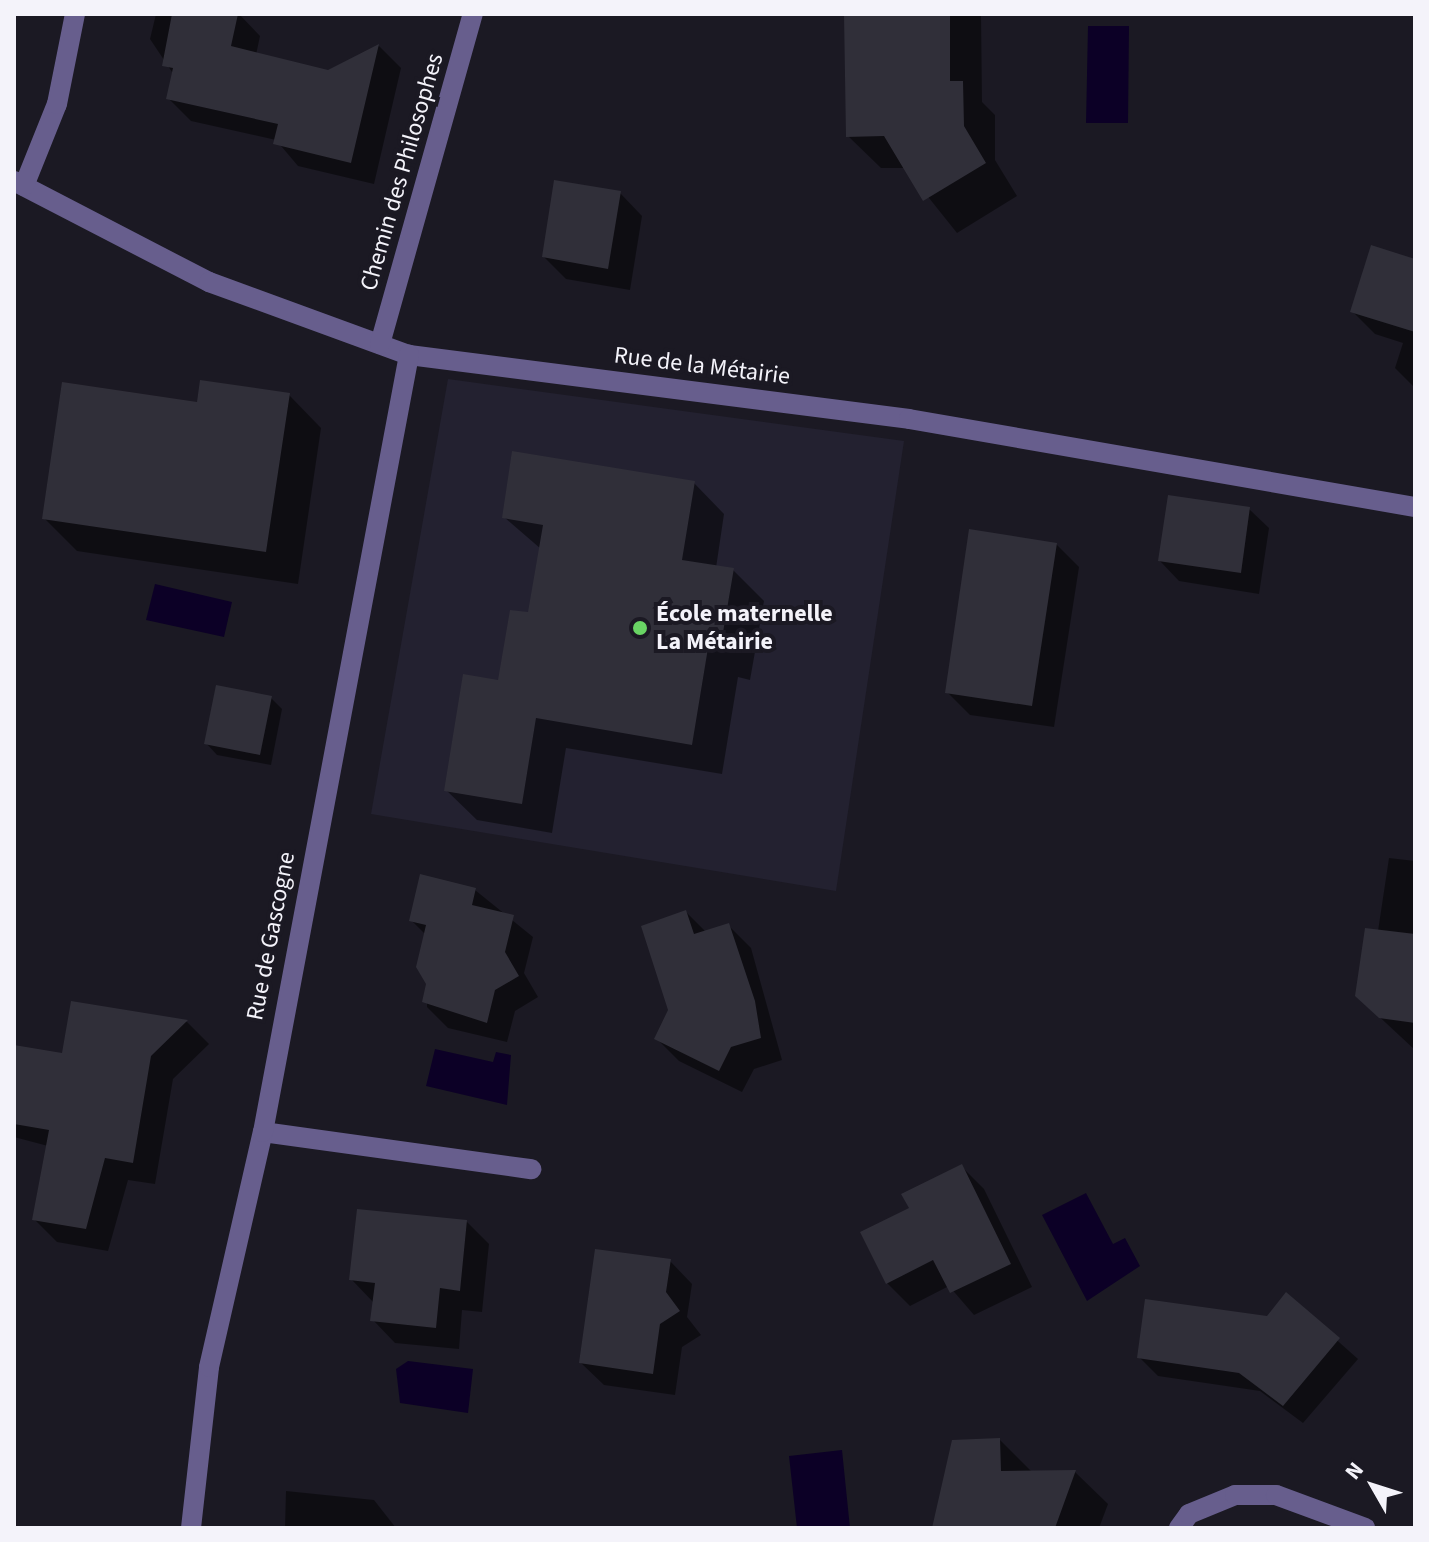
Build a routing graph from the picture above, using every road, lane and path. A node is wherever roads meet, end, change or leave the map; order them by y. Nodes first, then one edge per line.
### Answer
1 (75, 14) edge
2 (473, 14) edge
3 (19, 183) edge
4 (380, 344) junction
5 (409, 355) junction
6 (1415, 507) edge
7 (263, 1132) junction
8 (531, 1169) dead end
9 (191, 1528) edge
10 (1179, 1528) edge
11 (1365, 1528) edge

1 - 3 street
2 - 4 street, Chemin des Philosophes
3 - 4 street, Rue de la Métairie
4 - 5 street, Rue de la Métairie
5 - 6 street, Rue de la Métairie
5 - 7 street, Rue de Gascogne
7 - 8 street
7 - 9 street, Rue de Gascogne
10 - 11 street

